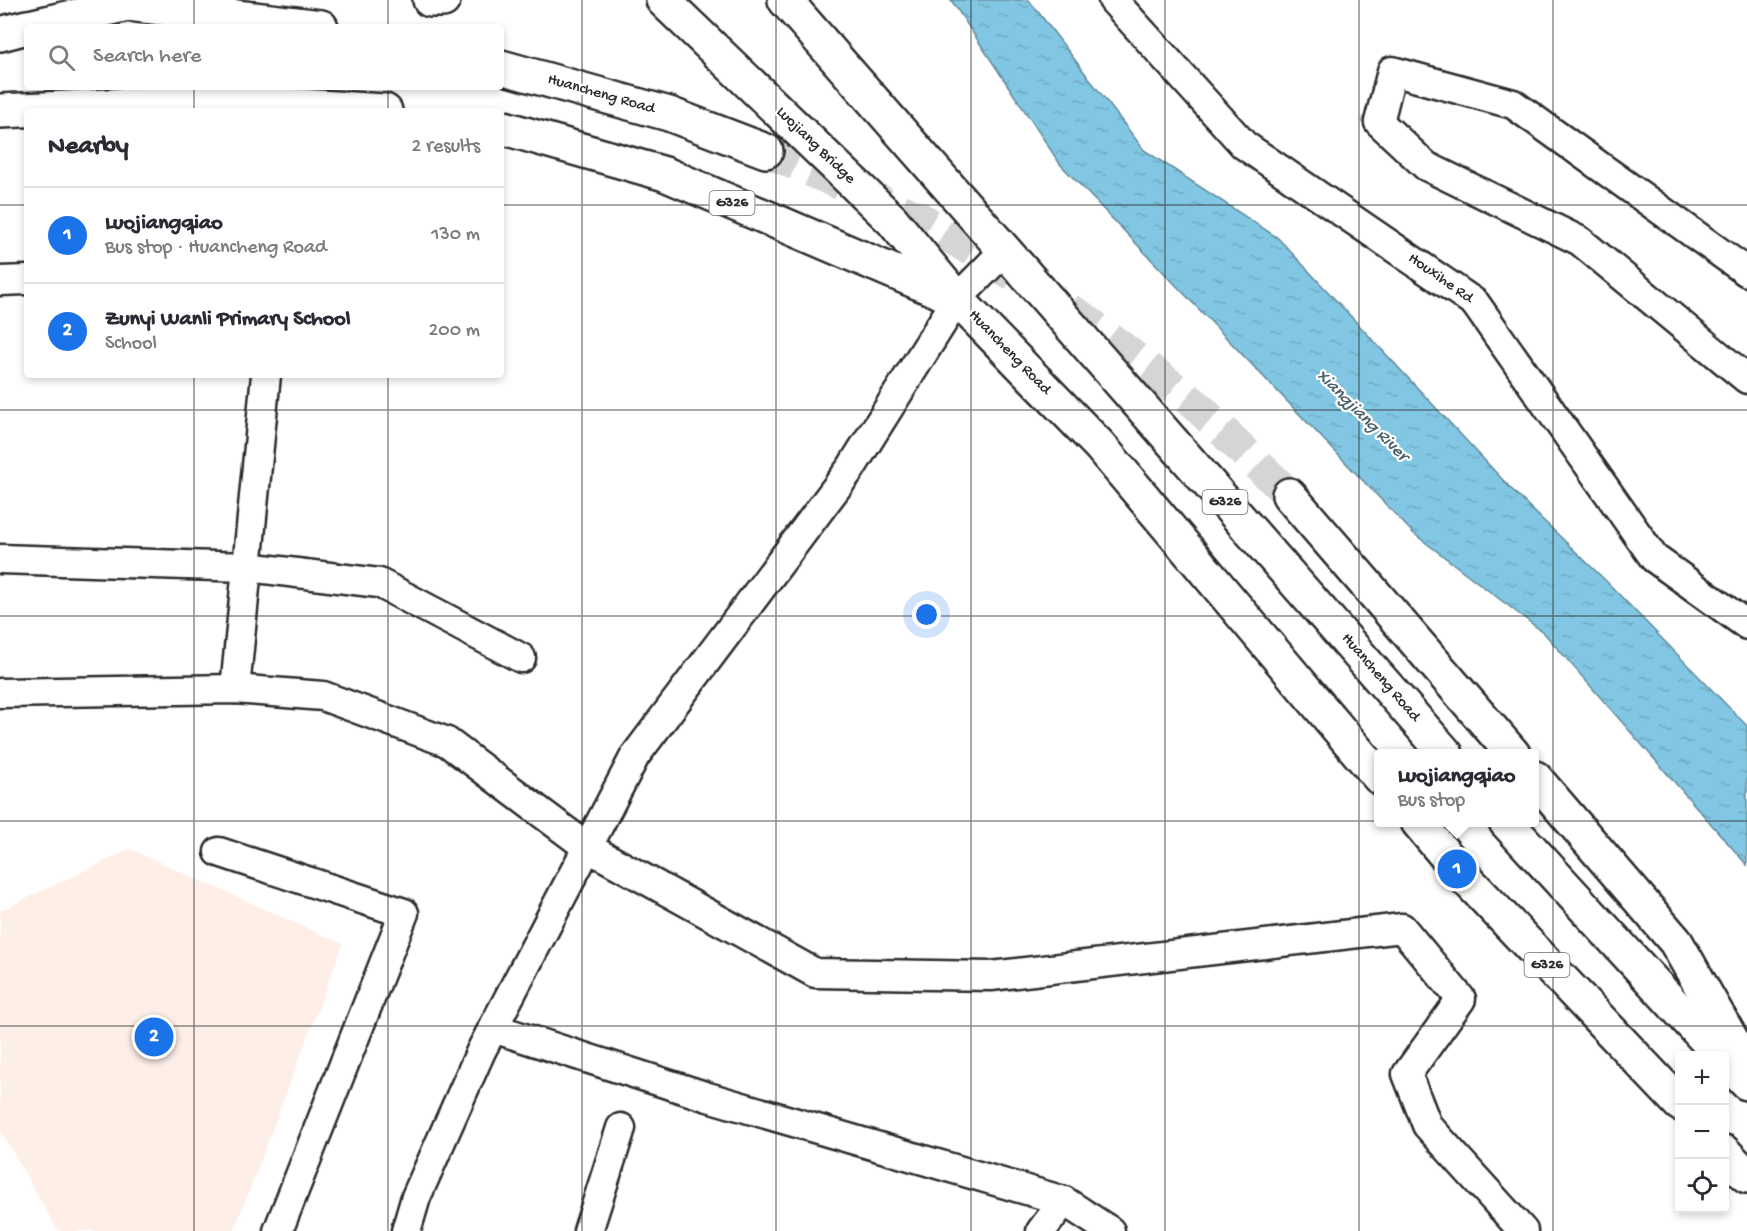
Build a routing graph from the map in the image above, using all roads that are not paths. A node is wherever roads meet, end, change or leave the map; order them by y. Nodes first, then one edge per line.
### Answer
1 (430, 0) edge
2 (442, 0) edge
3 (663, 0) edge
4 (785, 0) edge
5 (1113, 0) edge
6 (136, 2) edge
7 (41, 24) edge
8 (299, 24) edge
9 (24, 28) edge
10 (0, 34) edge
11 (504, 68) edge
12 (64, 108) edge
13 (334, 108) edge
14 (24, 110) edge
15 (0, 111) edge
16 (504, 127) edge
17 (766, 151) tunnel mouth
18 (1005, 250) junction
19 (1747, 272) edge
20 (24, 280) edge
21 (0, 281) edge
22 (957, 299) junction
23 (266, 378) edge
24 (1747, 379) edge
25 (1289, 495) tunnel mouth
26 (0, 559) edge
27 (247, 567) junction
28 (1747, 625) edge
29 (521, 658) dead end
30 (235, 689) junction
31 (0, 693) edge
32 (1442, 749) edge
33 (1511, 749) edge
34 (1374, 771) edge
35 (1539, 783) edge
36 (1422, 827) edge
37 (1511, 827) edge
38 (587, 847) junction
39 (219, 852) dead end
40 (493, 1028) junction
41 (1716, 1051) edge
42 (1729, 1063) edge
43 (1747, 1067) edge
44 (1747, 1083) edge
45 (1675, 1099) edge
46 (621, 1128) dead end
47 (1729, 1156) edge
48 (1747, 1176) edge
49 (1064, 1201) junction
50 (278, 1231) edge
51 (406, 1231) edge
52 (588, 1231) edge
53 (1041, 1231) edge
54 (1110, 1231) edge
55 (1523, 1231) edge

1 - 2 main road
3 - 22 main road, Luojiang Bridge
4 - 18 main road
5 - 28 street, Houxihe Rd
6 - 7 main road
6 - 8 main road
9 - 10 main road
11 - 17 main road, Huancheng Road
12 - 13 main road
14 - 15 main road
16 - 22 main road, Huancheng Road / G326
18 - 22 street
18 - 32 main road, Huancheng Road / G326
19 - 24 street
20 - 21 street
22 - 34 main road, Huancheng Road / G326
22 - 38 street
23 - 27 street
25 - 33 main road
26 - 27 street
27 - 29 street
27 - 30 street
30 - 31 street
30 - 38 street
35 - 43 main road
36 - 45 main road, G326
37 - 41 main road
38 - 40 street
38 - 55 street
39 - 50 street
40 - 49 street
40 - 51 street
42 - 44 main road
46 - 52 street
47 - 48 main road
49 - 53 street
49 - 54 street

